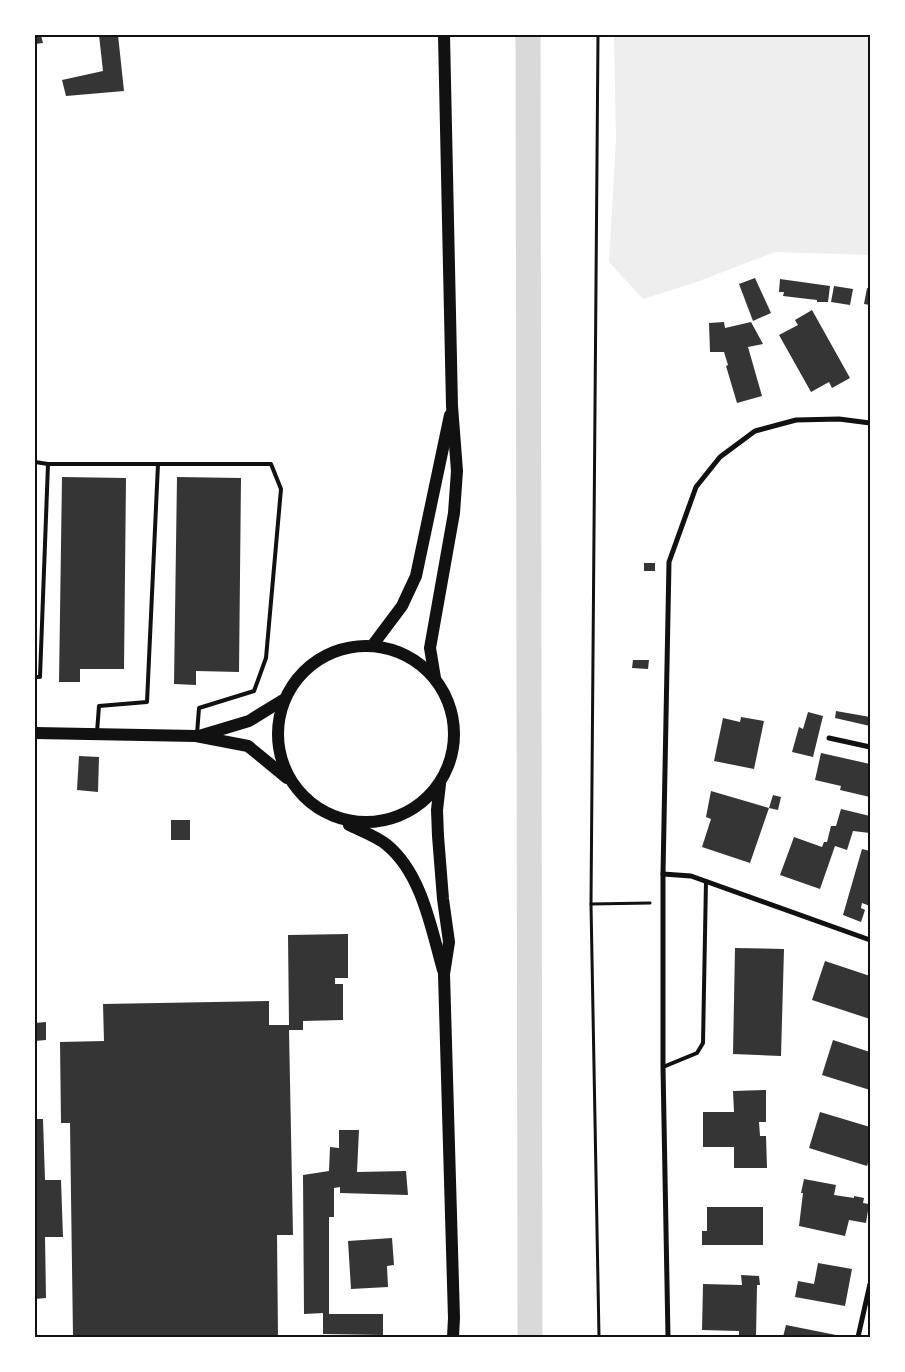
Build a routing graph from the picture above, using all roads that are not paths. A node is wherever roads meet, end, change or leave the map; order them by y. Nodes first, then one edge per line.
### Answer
1 (444, 35) edge
2 (452, 406) junction
3 (870, 423) edge
4 (35, 462) edge
5 (48, 464) junction
6 (158, 464) junction
7 (372, 646) junction
8 (35, 678) edge
9 (435, 678) junction
10 (283, 700) junction
11 (35, 733) edge
12 (97, 734) junction
13 (196, 736) junction
14 (829, 738) dead end
15 (870, 747) edge
16 (288, 778) junction
17 (440, 784) junction
18 (333, 817) junction
19 (664, 874) junction
20 (706, 881) junction
21 (870, 940) edge
22 (444, 974) junction
23 (663, 1067) junction
24 (870, 1284) edge
25 (453, 1337) edge
26 (668, 1337) edge
27 (858, 1337) edge

1 - 2 main road
2 - 7 main road
2 - 9 main road
3 - 19 street
4 - 5 lane
5 - 6 lane
5 - 8 lane
6 - 12 lane
6 - 13 lane
7 - 9 main road
7 - 10 main road
9 - 17 main road
10 - 13 main road
10 - 16 main road
11 - 12 main road
12 - 13 main road
13 - 16 main road
14 - 15 street
16 - 18 main road
17 - 18 main road
17 - 22 main road
18 - 22 main road
19 - 20 street
19 - 23 street
20 - 21 street
20 - 23 lane
22 - 25 main road
23 - 26 street
24 - 27 street

